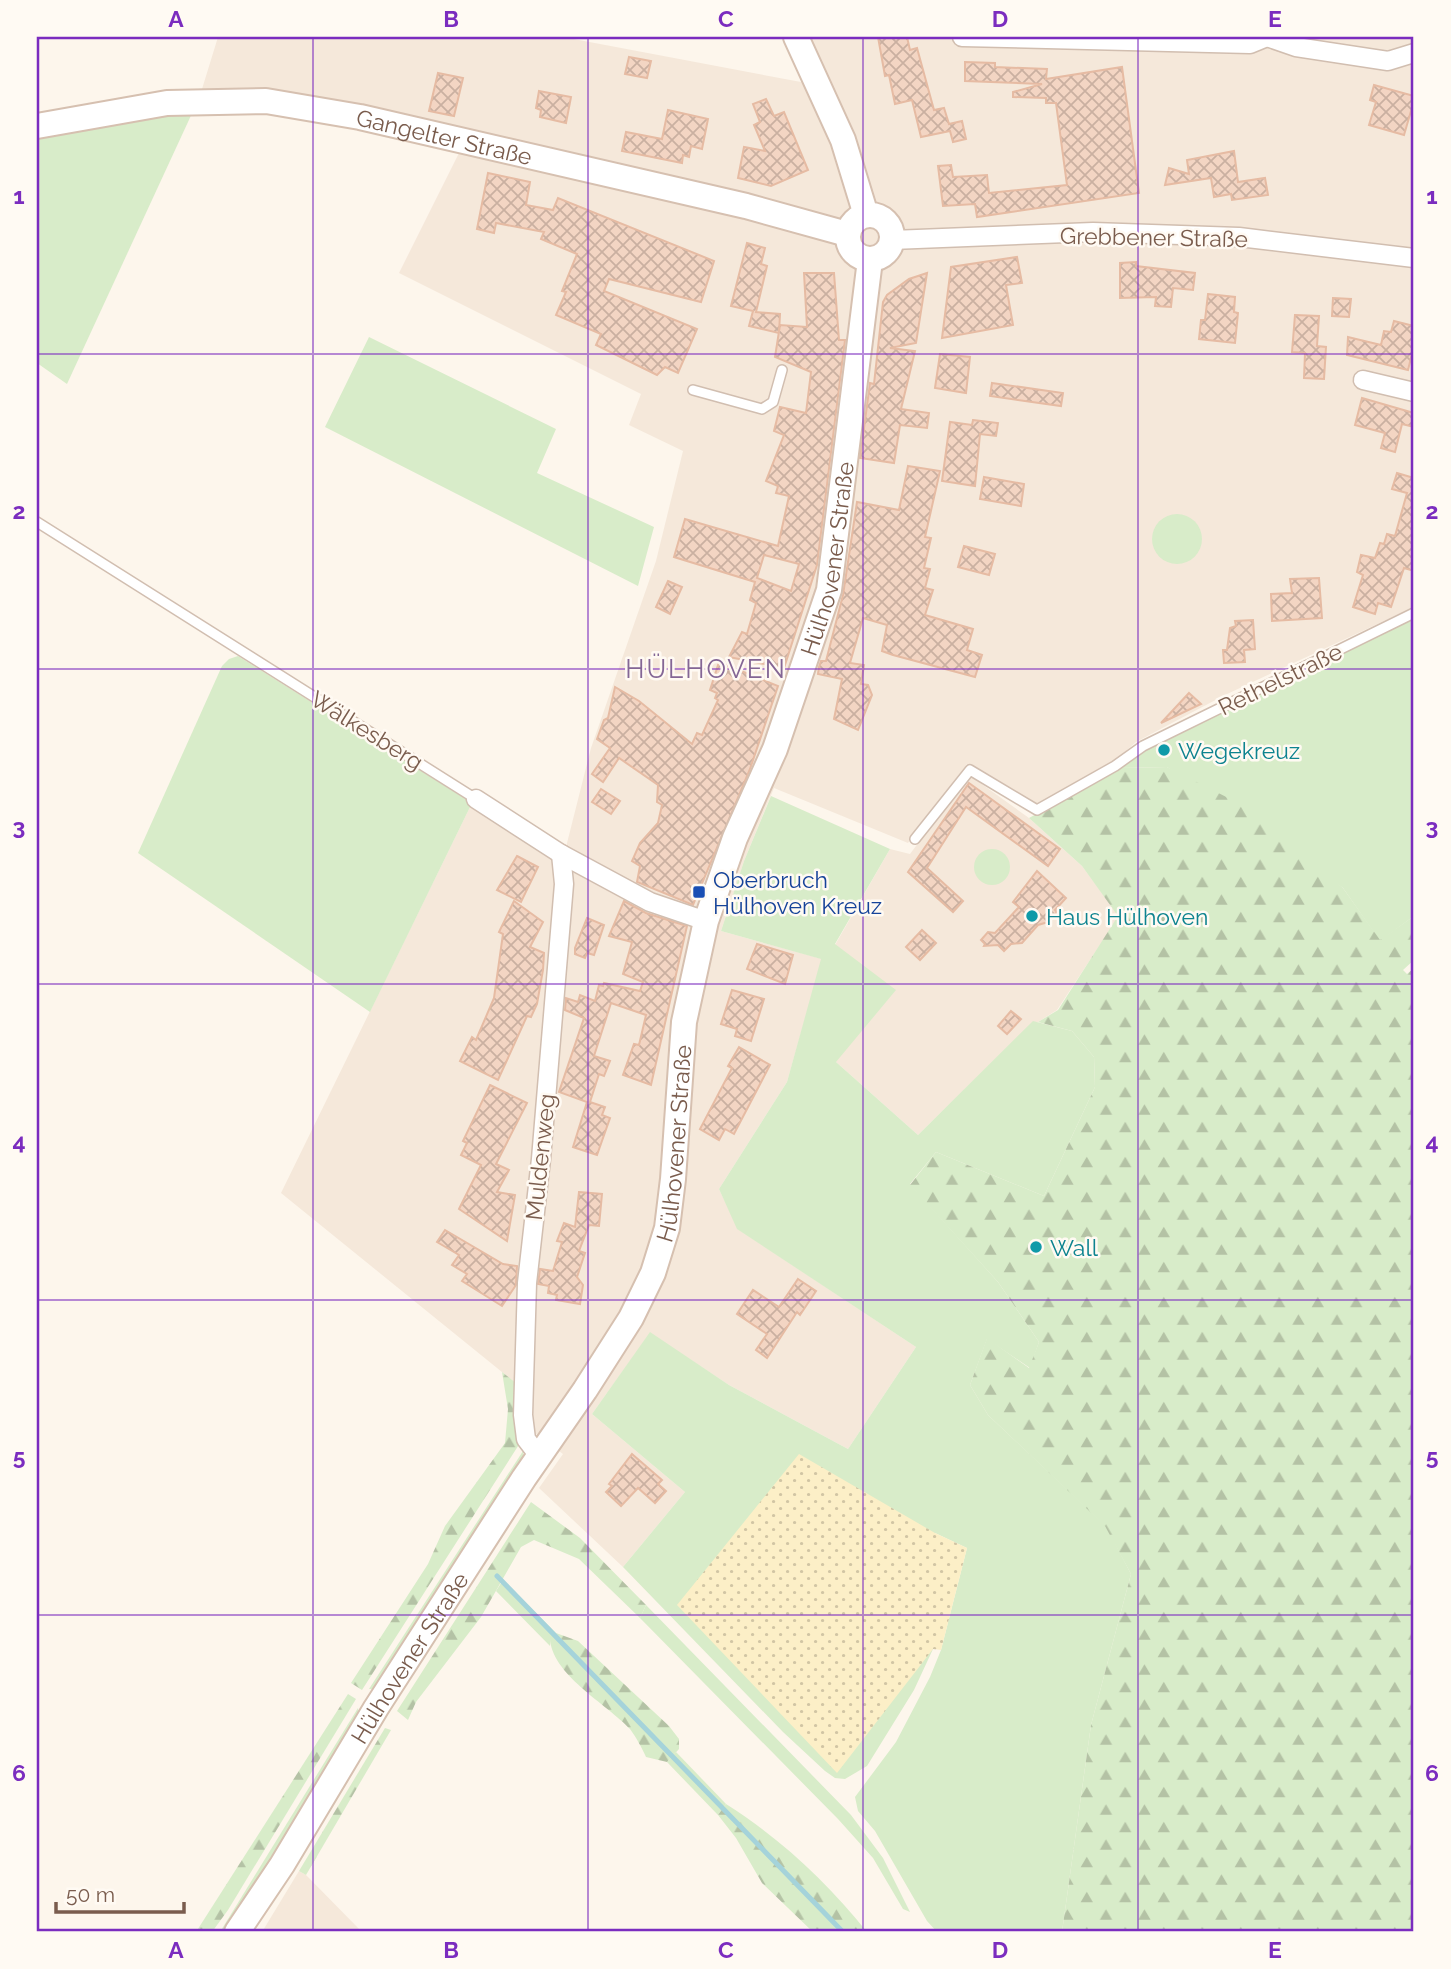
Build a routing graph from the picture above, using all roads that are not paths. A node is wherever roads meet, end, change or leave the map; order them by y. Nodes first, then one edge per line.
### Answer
1 (796, 37) edge
2 (962, 37) edge
3 (1267, 37) edge
4 (1414, 53) edge
5 (37, 126) edge
6 (866, 215) junction
7 (848, 234) junction
8 (892, 240) junction
9 (1414, 258) edge
10 (870, 260) junction
11 (782, 370) dead end
12 (1363, 380) dead end
13 (693, 390) dead end
14 (1414, 392) edge
15 (37, 522) edge
16 (1414, 613) edge
17 (476, 799) joint
18 (915, 839) dead end
19 (561, 854) junction
20 (706, 921) junction
21 (540, 1456) junction
22 (237, 1932) edge

1 - 6 main road
2 - 3 street
3 - 4 street
5 - 7 main road, Gangelter Straße
6 - 7 main road
6 - 8 main road
7 - 10 main road
8 - 9 street, Grebbener Straße
8 - 10 main road
10 - 20 main road, Hülhovener Straße
11 - 13 lane
12 - 14 street
15 - 17 lane, Wälkesberg
16 - 18 lane, Rethelstraße
17 - 19 street, Wälkesberg
19 - 20 street, Wälkesberg
19 - 21 street, Muldenweg
20 - 21 main road, Hülhovener Straße
21 - 22 main road, Hülhovener Straße

